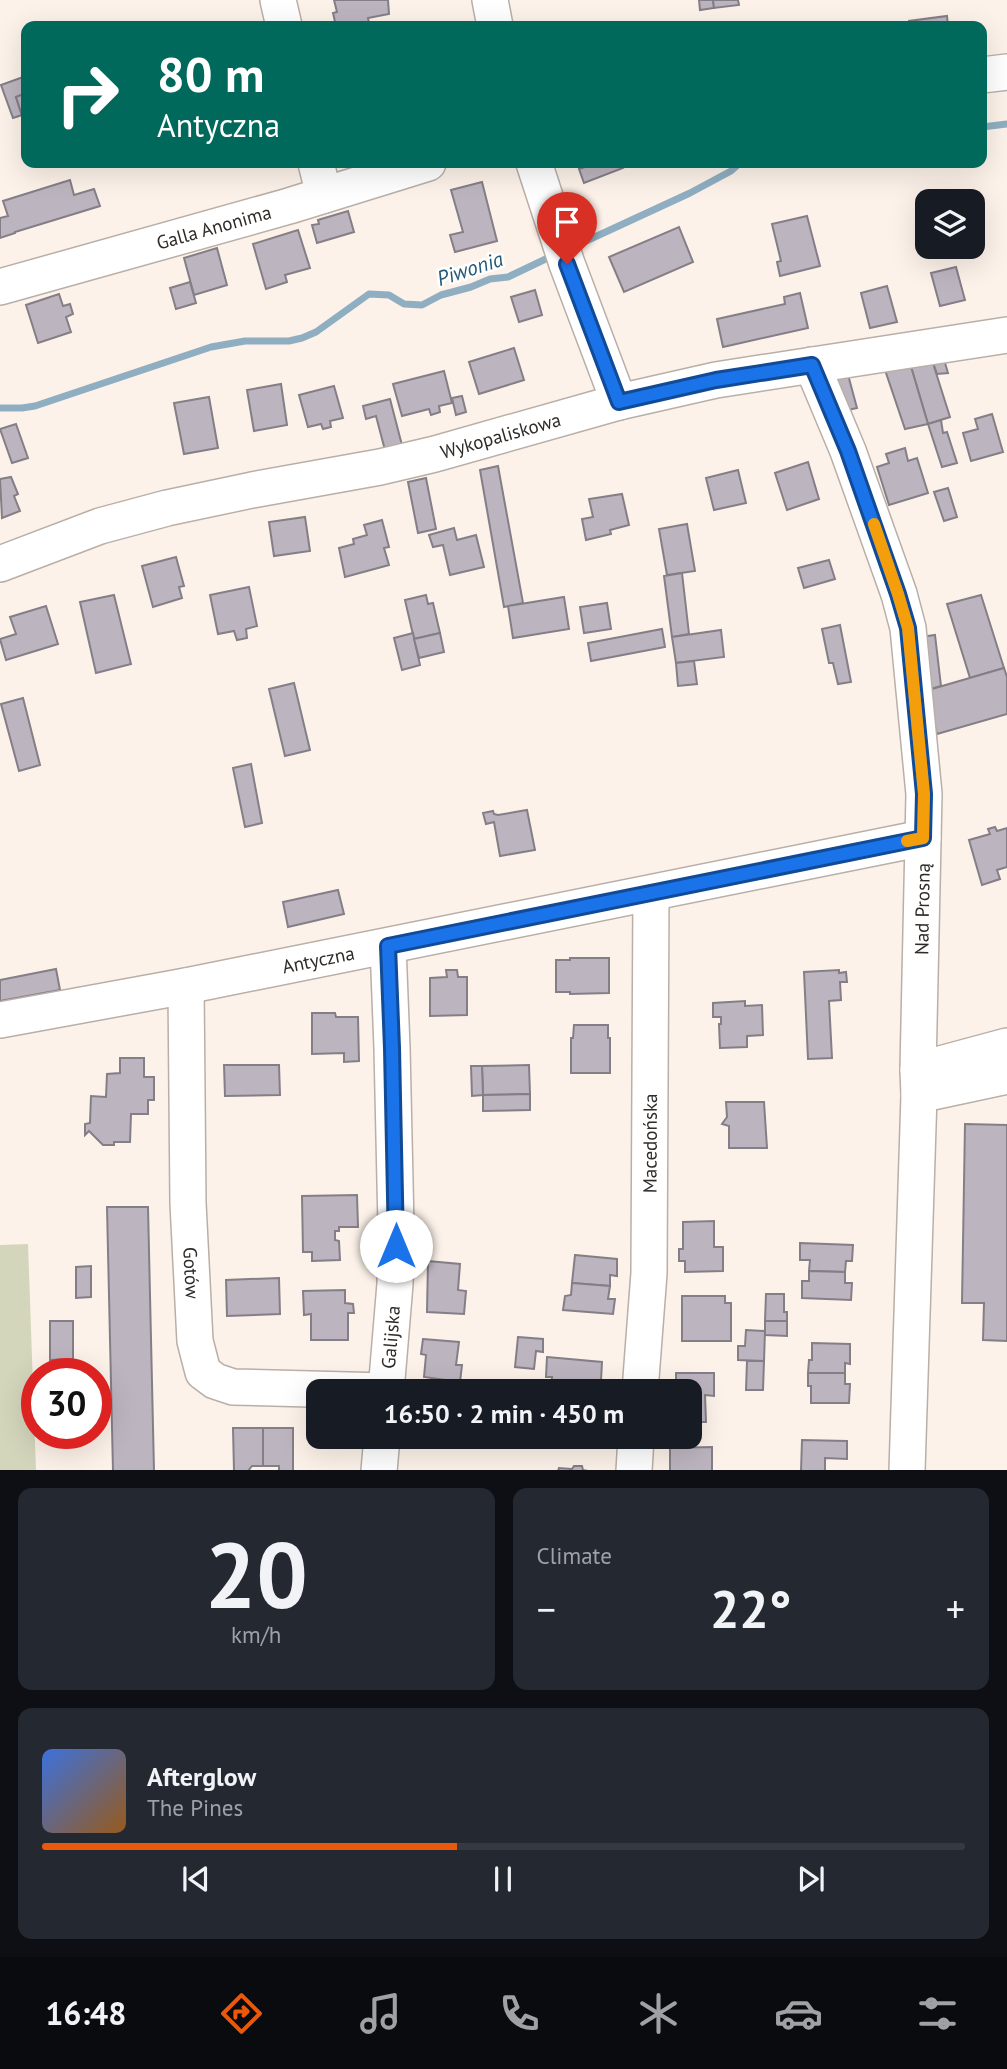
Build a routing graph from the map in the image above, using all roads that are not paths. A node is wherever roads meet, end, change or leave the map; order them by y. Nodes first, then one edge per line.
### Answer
1 (278, 0) edge
2 (490, 0) edge
3 (283, 21) edge
4 (494, 21) edge
5 (1007, 72) edge
6 (987, 74) edge
7 (394, 168) edge
8 (536, 168) edge
9 (320, 179) edge
10 (0, 287) edge
11 (1007, 335) edge
12 (812, 365) junction
13 (619, 402) junction
14 (0, 564) edge
15 (923, 838) junction
16 (651, 894) junction
17 (388, 946) junction
18 (186, 986) junction
19 (0, 1020) edge
20 (1007, 1046) edge
21 (1007, 1076) edge
22 (919, 1082) junction
23 (387, 1379) edge
24 (641, 1379) edge
25 (306, 1389) edge
26 (381, 1449) edge
27 (635, 1449) edge
28 (379, 1470) edge
29 (634, 1470) edge
30 (907, 1470) edge

1 - 3 street
2 - 4 street
5 - 6 street
7 - 9 street, Galla Anonima
8 - 13 street
9 - 10 street, Galla Anonima
11 - 12 street, Wykopaliskowa
12 - 13 street, Wykopaliskowa
12 - 15 street, Nad Prosną
13 - 14 street, Wykopaliskowa
15 - 16 street, Antyczna
15 - 22 street, Nad Prosną
16 - 17 street, Antyczna
16 - 24 street, Macedońska
17 - 18 street, Antyczna
17 - 23 street, Galijska
18 - 19 street, Antyczna
18 - 25 street, Gotów
20 - 22 street
21 - 22 street
22 - 30 street, Nad Prosną
26 - 28 street
27 - 29 street

